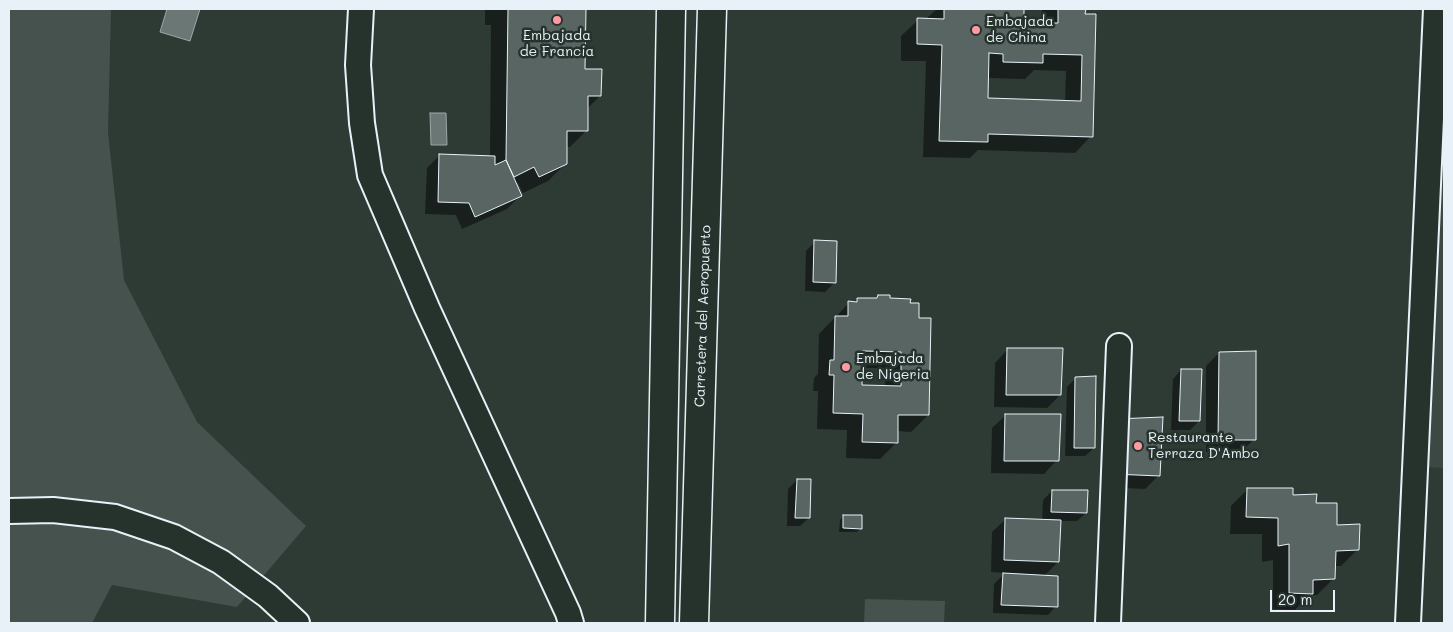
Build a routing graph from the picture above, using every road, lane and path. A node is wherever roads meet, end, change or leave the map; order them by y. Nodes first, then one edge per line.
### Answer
1 (361, 9) edge
2 (672, 9) edge
3 (712, 9) edge
4 (1436, 9) edge
5 (1438, 86) edge
6 (1119, 346) dead end
7 (9, 511) edge
8 (297, 623) edge
9 (571, 623) edge
10 (660, 623) edge
11 (694, 623) edge
12 (1108, 623) edge
13 (1408, 623) edge

1 - 9 street
2 - 10 main road
3 - 11 main road, Carretera del Aeropuerto
4 - 5 street
5 - 13 street
6 - 12 street
7 - 8 street

